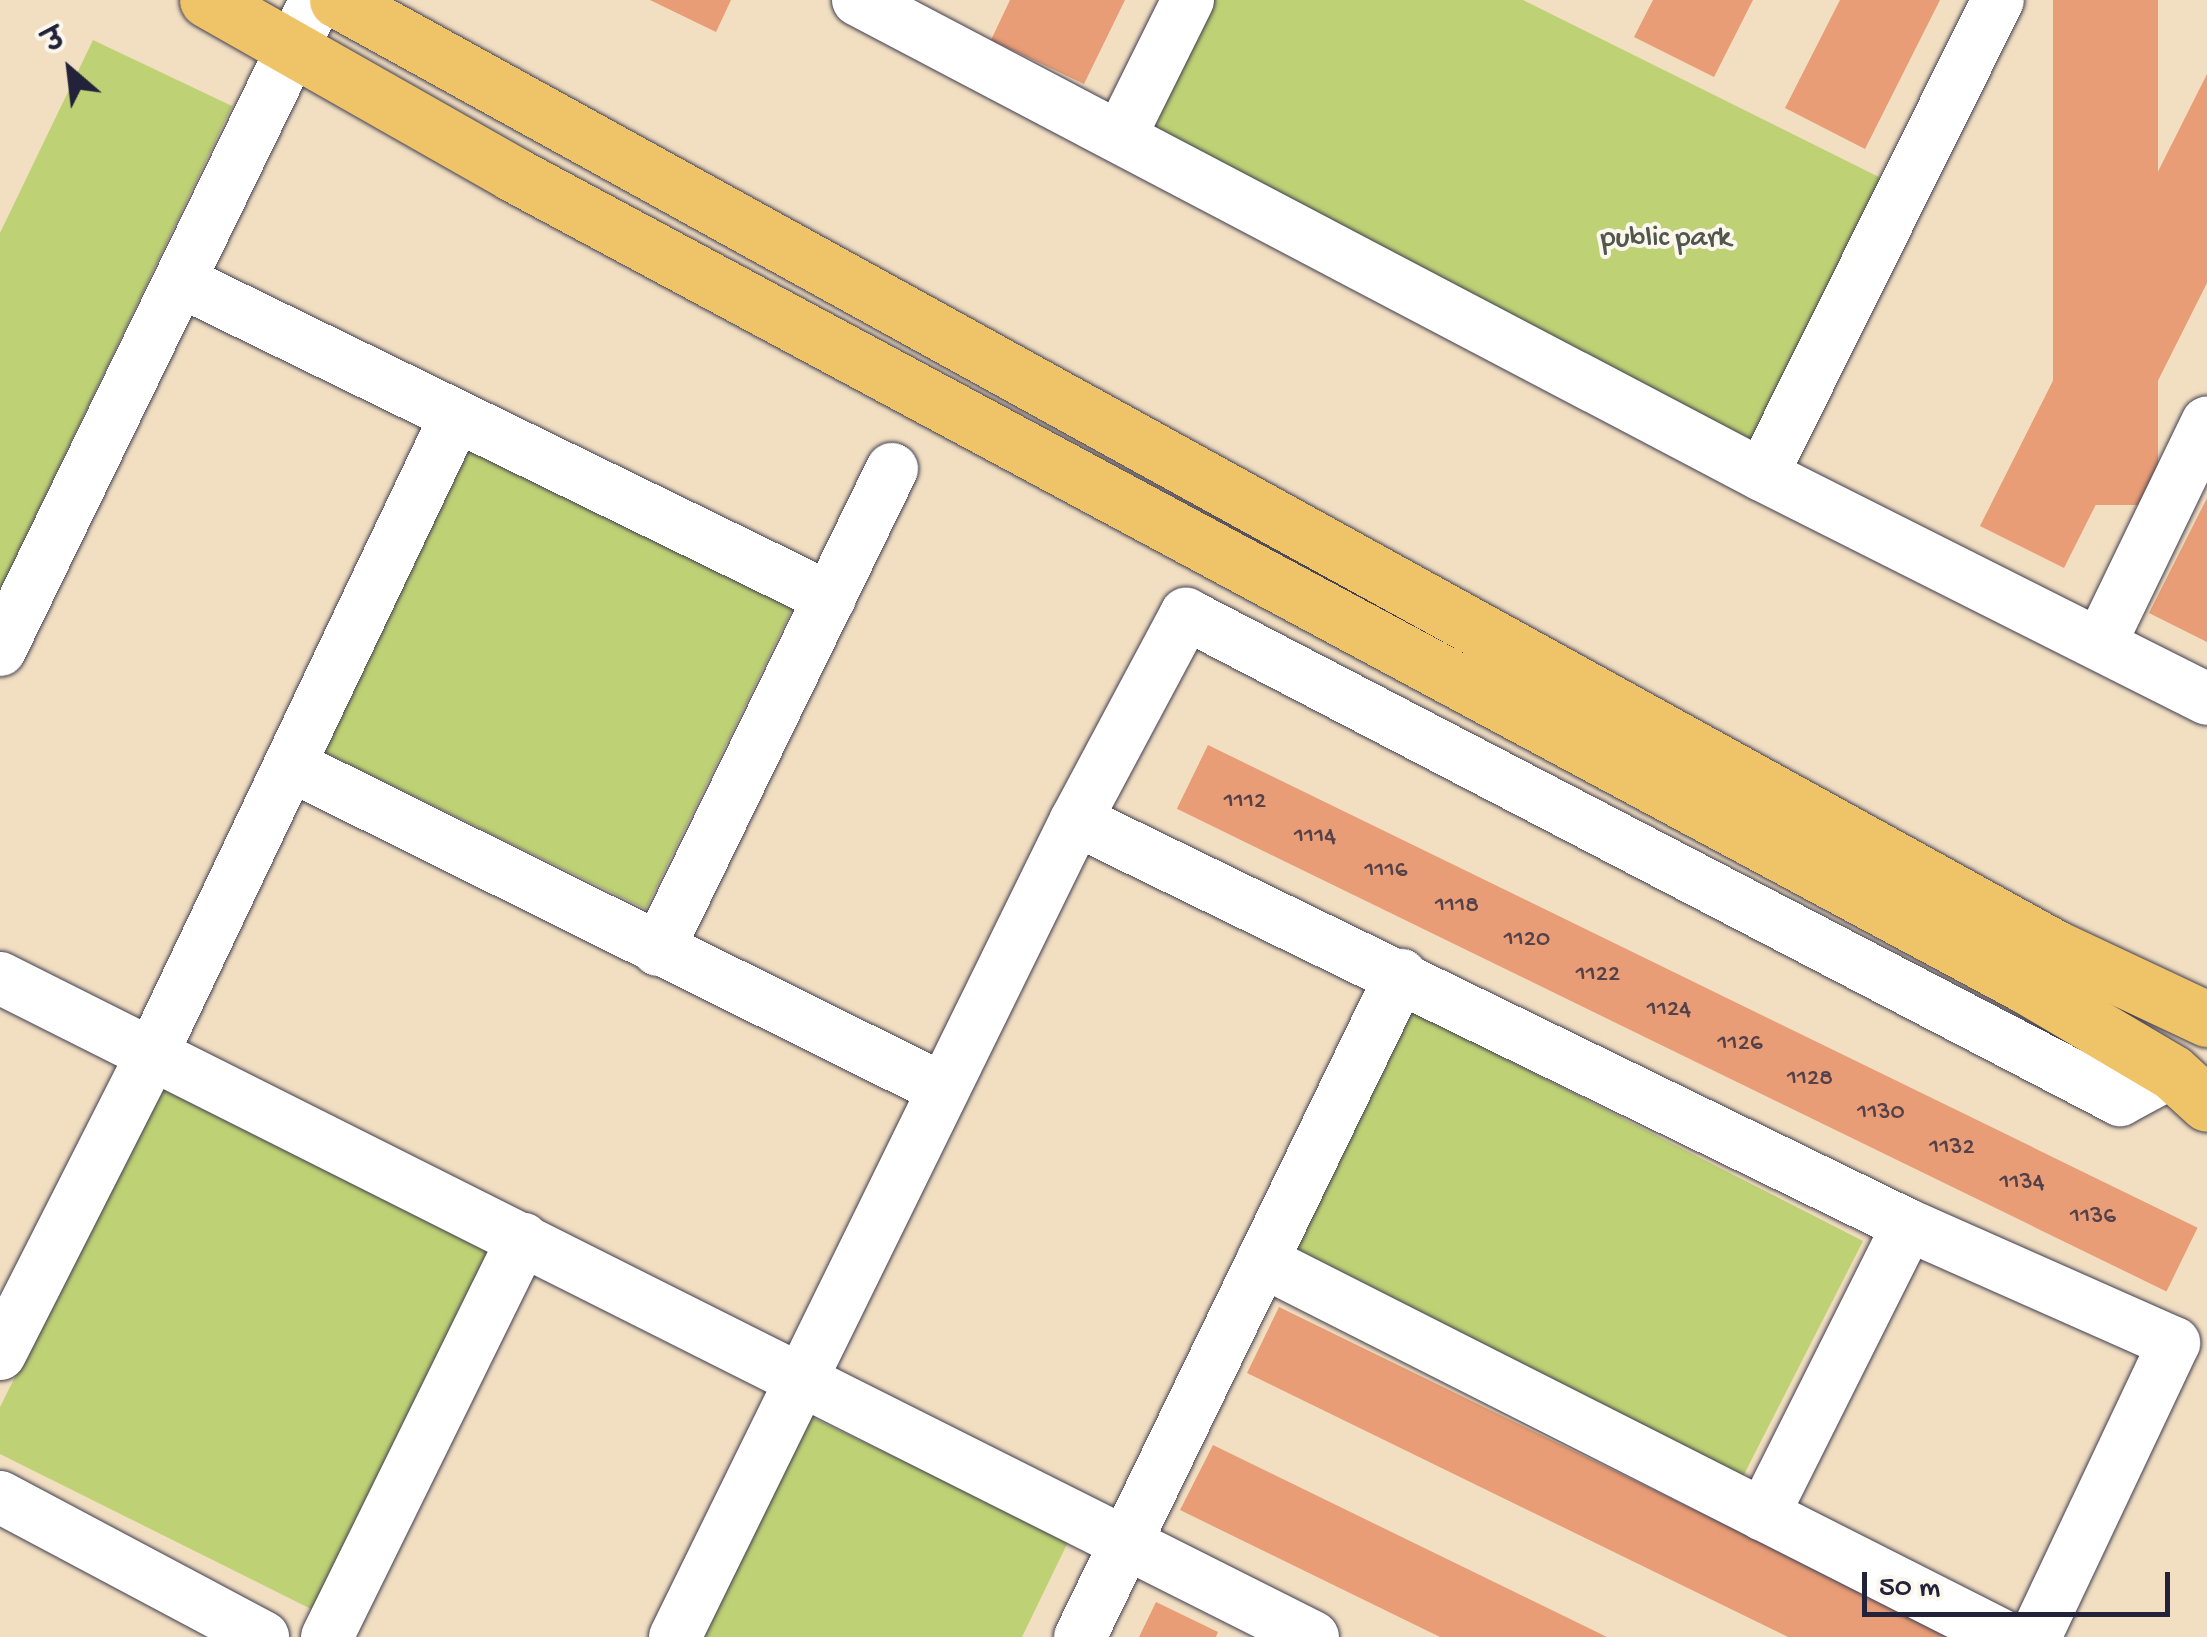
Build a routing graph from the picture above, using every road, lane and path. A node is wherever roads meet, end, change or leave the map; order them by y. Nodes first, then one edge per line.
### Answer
1 (207, 0) edge
2 (337, 0) edge
3 (858, 0) edge
4 (1188, 0) edge
5 (1998, 0) edge
6 (305, 24) edge
7 (1120, 138) junction
8 (180, 281) junction
9 (456, 416) junction
10 (2207, 424) edge
11 (892, 469) dead end
12 (1762, 475) junction
13 (830, 598) junction
14 (4, 633) edge
15 (2100, 644) junction
16 (2207, 699) edge
17 (290, 765) junction
18 (1076, 820) junction
19 (658, 950) junction
20 (1401, 975) junction
21 (0, 978) edge
22 (2207, 1019) edge
23 (153, 1052) junction
24 (2189, 1088) edge
25 (943, 1089) junction
26 (1908, 1225) junction
27 (523, 1239) junction
28 (1262, 1261) junction
29 (0, 1354) edge
30 (798, 1379) junction
31 (0, 1496) edge
32 (1762, 1515) junction
33 (1126, 1543) junction
34 (264, 1637) edge
35 (327, 1637) edge
36 (675, 1637) edge
37 (1080, 1637) edge
38 (1312, 1637) edge
39 (2005, 1637) edge
40 (2036, 1637) edge

1 - 6 main road
2 - 22 main road
3 - 7 street
4 - 7 street
5 - 12 street
6 - 8 street
6 - 24 main road
7 - 12 street
8 - 9 street
8 - 14 street
9 - 13 street
9 - 17 street
10 - 15 street
11 - 13 street
12 - 15 street
13 - 19 street
15 - 16 street
17 - 19 street
17 - 23 street
18 - 20 street
18 - 24 street
18 - 25 street
19 - 25 street
20 - 26 street
20 - 28 street
21 - 23 street
23 - 27 street
23 - 29 street
25 - 30 street
26 - 32 street
26 - 40 street
27 - 30 street
27 - 35 street
28 - 32 street
28 - 33 street
30 - 33 street
30 - 36 street
31 - 34 street
32 - 39 street
33 - 37 street
33 - 38 street

